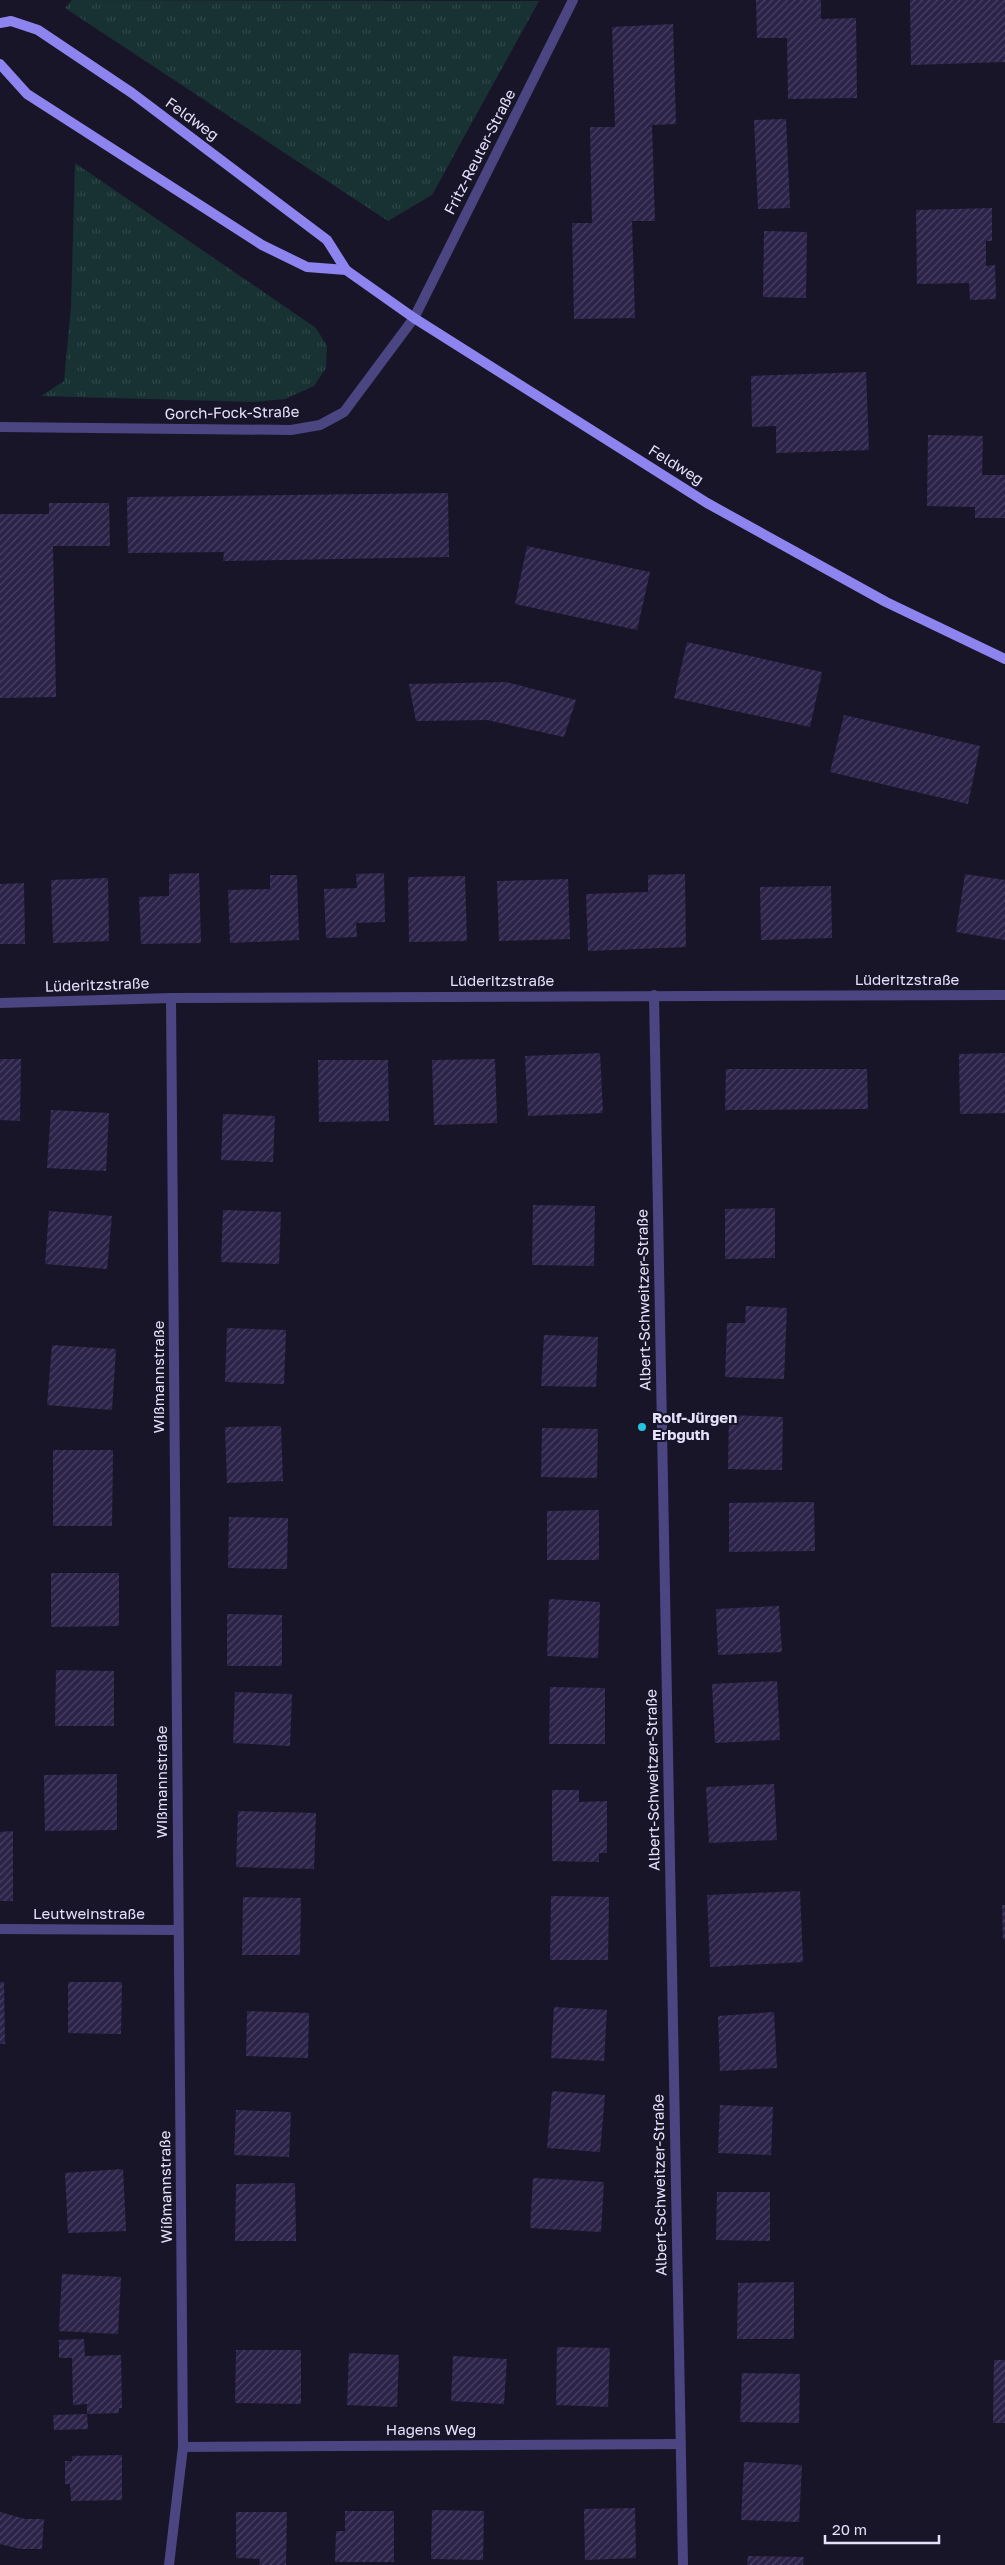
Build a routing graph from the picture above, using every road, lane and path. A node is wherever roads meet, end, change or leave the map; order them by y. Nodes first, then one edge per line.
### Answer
1 (573, 0) edge
2 (0, 23) edge
3 (0, 64) edge
4 (346, 270) junction
5 (414, 318) junction
6 (0, 427) edge
7 (1005, 659) edge
8 (654, 995) junction
9 (1005, 995) edge
10 (171, 998) junction
11 (0, 1003) edge
12 (0, 1929) edge
13 (178, 1930) junction
14 (680, 2444) junction
15 (183, 2447) junction
16 (169, 2565) edge
17 (683, 2565) edge

1 - 5 street, Fritz-Reuter-Straße
2 - 4 street, Feldweg
3 - 4 street
4 - 5 street, Feldweg
5 - 6 street, Gorch-Fock-Straße
5 - 7 street, Feldweg
8 - 9 street, Lüderitzstraße
8 - 10 street, Lüderitzstraße
8 - 14 street, Albert-Schweitzer-Straße
10 - 11 street, Lüderitzstraße
10 - 13 street, Wißmannstraße
12 - 13 street, Leutweinstraße
13 - 15 street, Wißmannstraße
14 - 15 street, Hagens Weg
14 - 17 street, Albert-Schweitzer-Straße
15 - 16 street, Wißmannstraße

